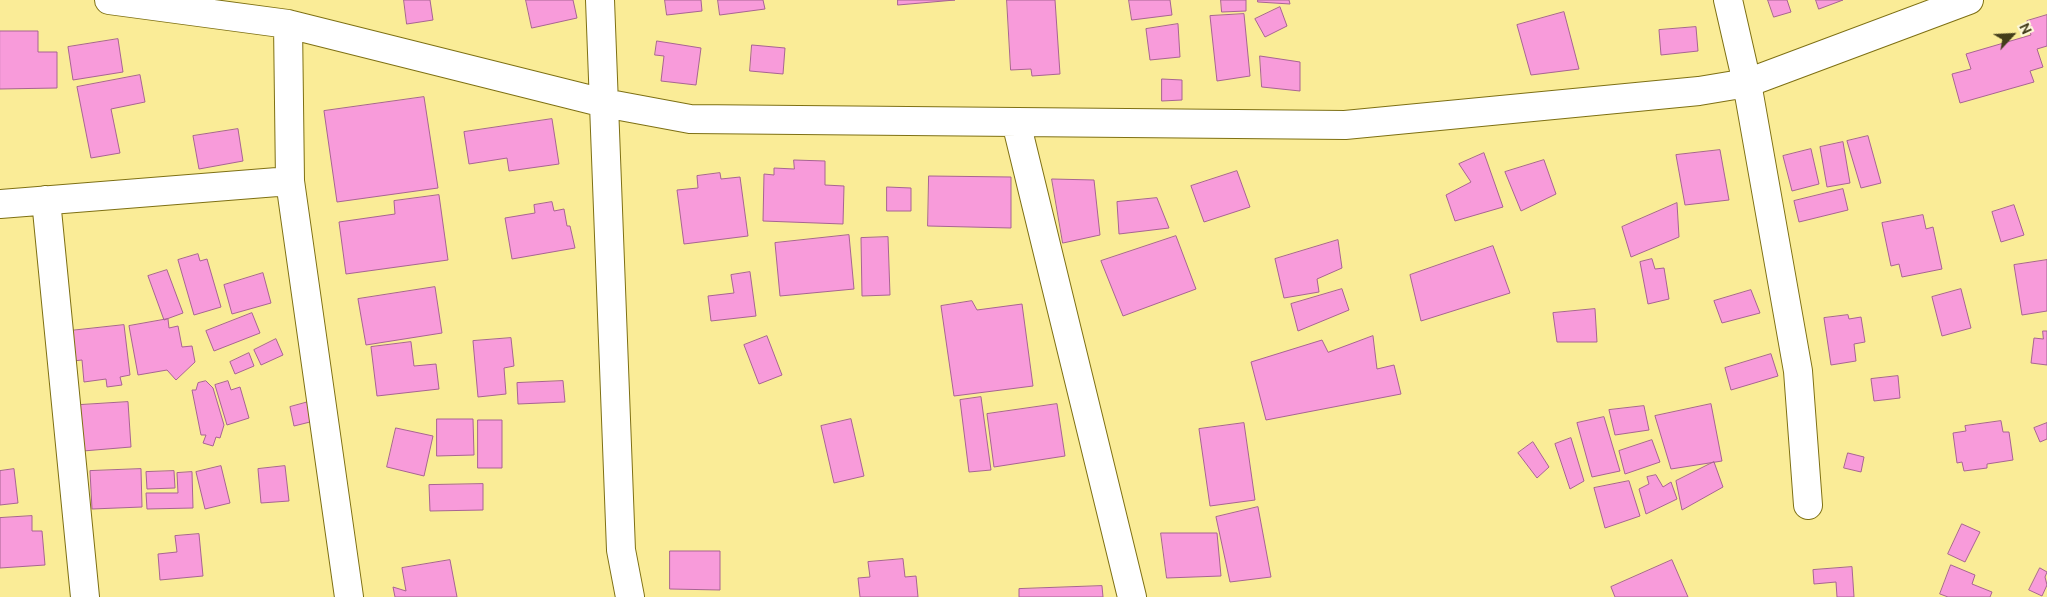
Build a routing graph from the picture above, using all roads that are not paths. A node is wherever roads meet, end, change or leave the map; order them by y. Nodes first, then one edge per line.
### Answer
1 (109, 0) edge
2 (600, 0) edge
3 (1728, 0) edge
4 (1969, 0) edge
5 (288, 24) junction
6 (1747, 83) junction
7 (604, 103) junction
8 (1016, 122) junction
9 (290, 181) junction
10 (46, 200) junction
11 (0, 204) edge
12 (1808, 505) dead end
13 (85, 597) edge
14 (349, 597) edge
15 (630, 597) edge
16 (1132, 597) edge

1 - 5 street
2 - 7 street
3 - 6 street
4 - 6 street
5 - 7 street
5 - 9 street
6 - 8 street
6 - 12 street
7 - 8 street
7 - 15 street
8 - 16 street
9 - 10 street
9 - 14 street
10 - 11 street
10 - 13 street

